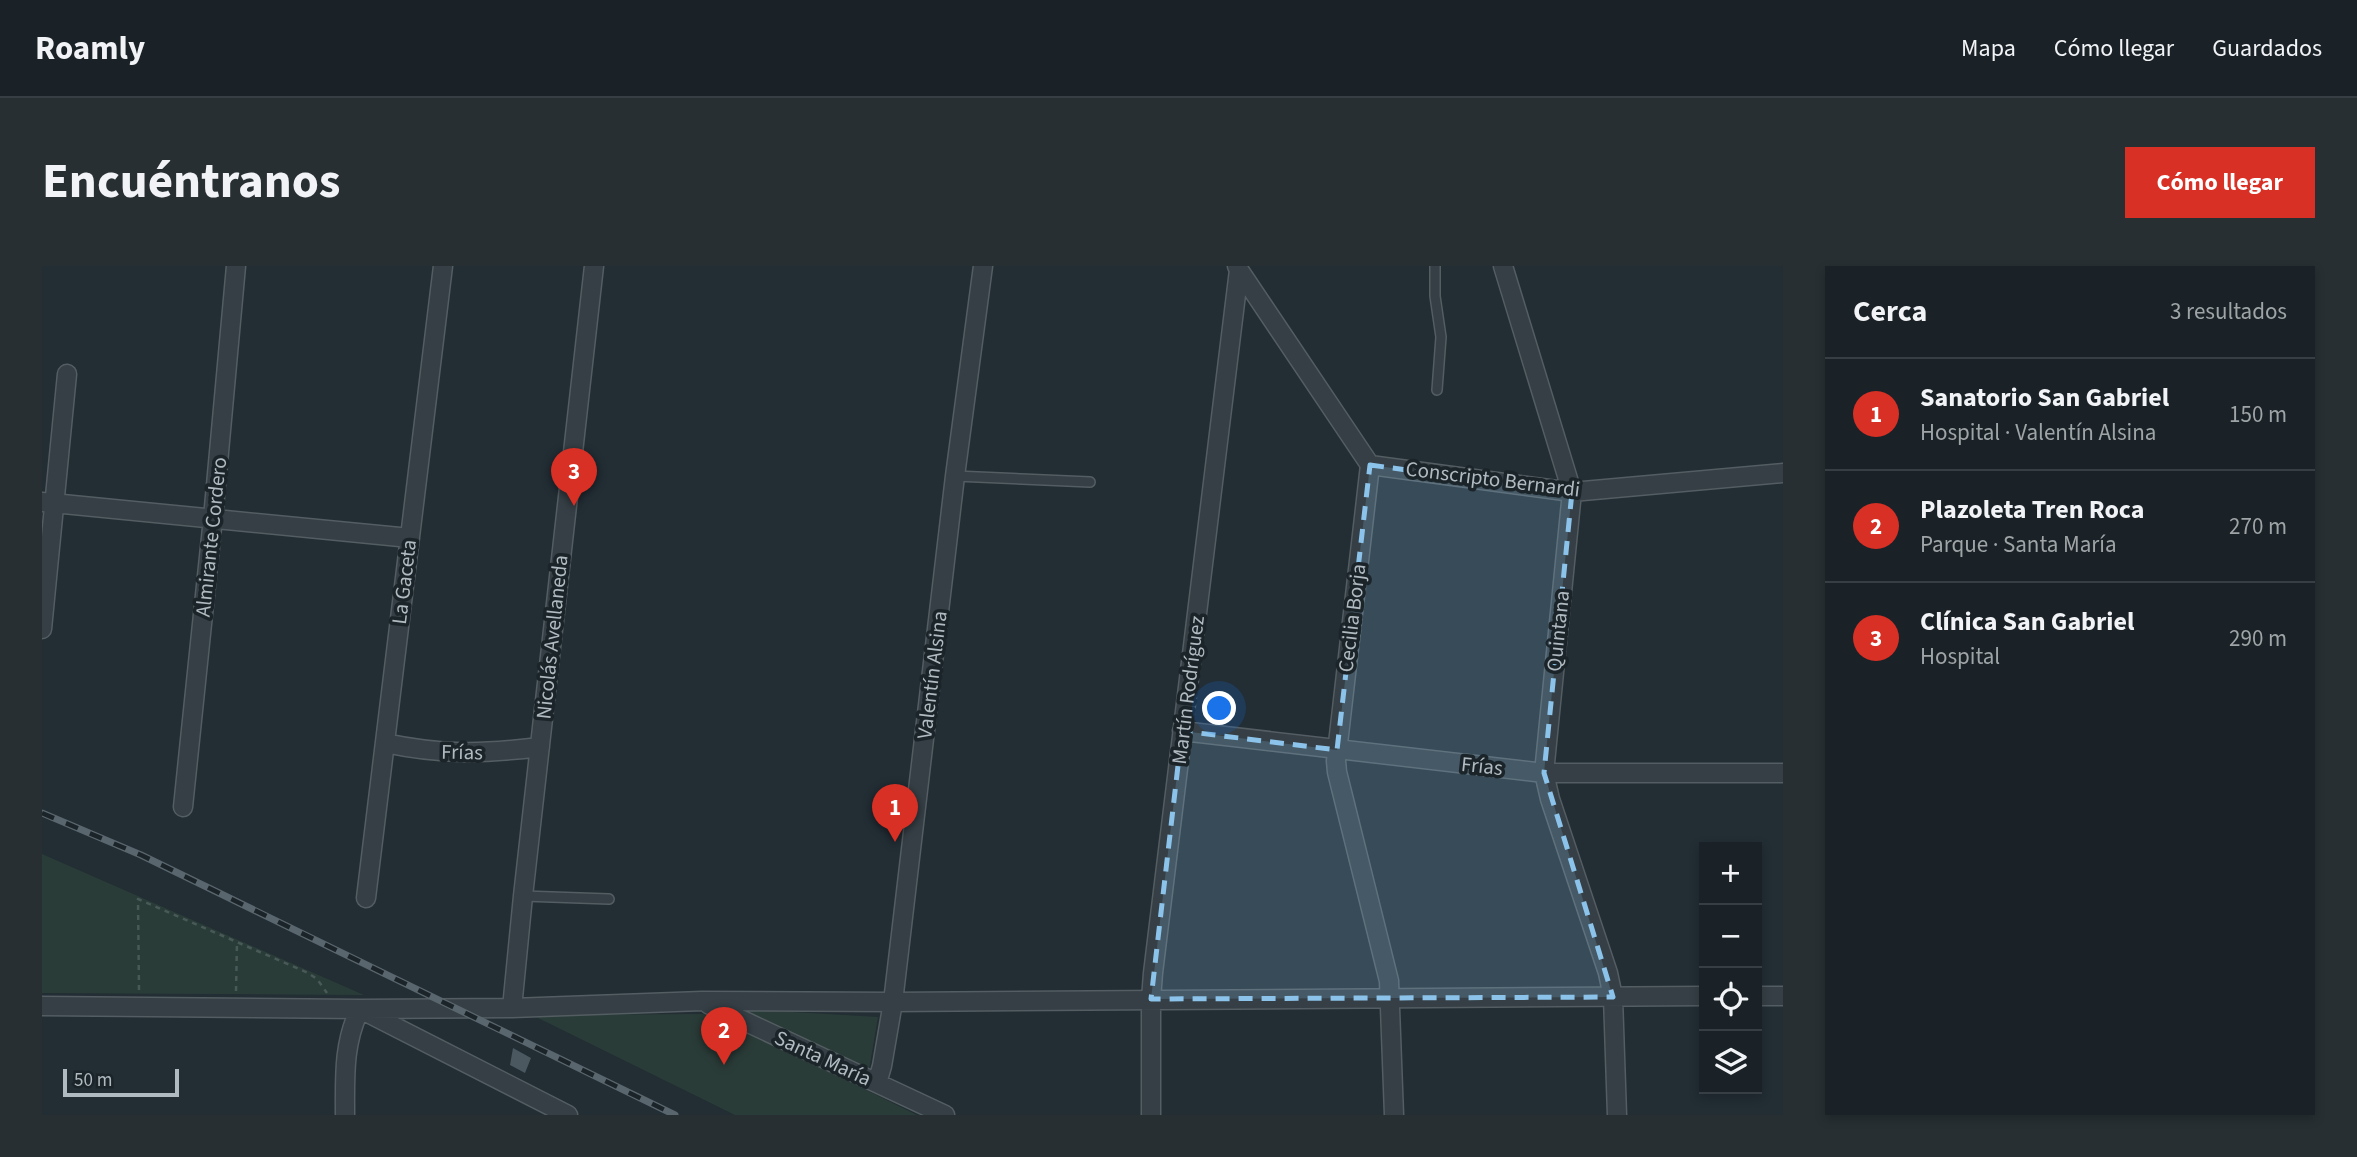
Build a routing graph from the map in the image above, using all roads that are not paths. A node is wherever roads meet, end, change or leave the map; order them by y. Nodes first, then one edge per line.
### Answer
1 (236, 266) edge
2 (443, 266) edge
3 (594, 266) edge
4 (983, 266) edge
5 (1435, 266) edge
6 (1503, 266) edge
7 (1238, 268) edge
8 (67, 374) dead end
9 (1437, 390) dead end
10 (1370, 465) junction
11 (1783, 473) edge
12 (955, 476) junction
13 (1090, 482) dead end
14 (1572, 492) junction
15 (48, 502) edge
16 (213, 518) junction
17 (410, 538) junction
18 (42, 629) edge
19 (1182, 731) junction
20 (385, 743) junction
21 (540, 747) junction
22 (1337, 750) junction
23 (1544, 773) junction
24 (1783, 773) edge
25 (183, 807) dead end
26 (523, 896) junction
27 (366, 898) dead end
28 (609, 899) dead end
29 (1699, 996) edge
30 (1762, 996) edge
31 (1783, 996) edge
32 (1613, 997) junction
33 (1151, 999) junction
34 (1391, 999) junction
35 (702, 1001) junction
36 (893, 1002) junction
37 (42, 1006) edge
38 (513, 1008) junction
39 (360, 1009) junction
40 (877, 1083) junction
41 (345, 1115) edge
42 (568, 1115) edge
43 (945, 1115) edge
44 (1151, 1115) edge
45 (1394, 1115) edge
46 (1617, 1115) edge

1 - 16 street, Almirante Cordero
2 - 17 street, La Gaceta
3 - 21 street, Nicolás Avellaneda
4 - 12 street, Valentín Alsina
5 - 9 lane
6 - 14 street, Quintana
7 - 10 street
7 - 19 street, Martín Rodríguez
8 - 15 street
10 - 14 street, Conscripto Bernardi
10 - 22 street, Cecilia Borja
11 - 14 street, Conscripto Bernardi
12 - 13 lane
12 - 36 street, Valentín Alsina
14 - 23 street, Quintana
15 - 16 street
15 - 18 street
16 - 17 street
16 - 25 street, Almirante Cordero
17 - 20 street, La Gaceta
19 - 22 street, Frías
19 - 33 street, Martín Rodríguez
20 - 21 street, Frías
20 - 27 street, La Gaceta
21 - 26 street, Nicolás Avellaneda
22 - 23 street, Frías
22 - 34 street, Cecilia Borja
23 - 24 street, Frías
23 - 32 street, Quintana
26 - 28 lane
26 - 38 street, Nicolás Avellaneda
29 - 32 street
30 - 31 street
32 - 34 street
32 - 46 street, Quintana
33 - 34 street
33 - 36 street
33 - 44 street, Martín Rodríguez
34 - 45 street, Cecilia Borja
35 - 36 street
35 - 38 street
35 - 40 street, Santa María
36 - 40 street, Valentín Alsina
37 - 39 street
38 - 39 street
39 - 41 street
39 - 42 street
40 - 43 street, Santa María

